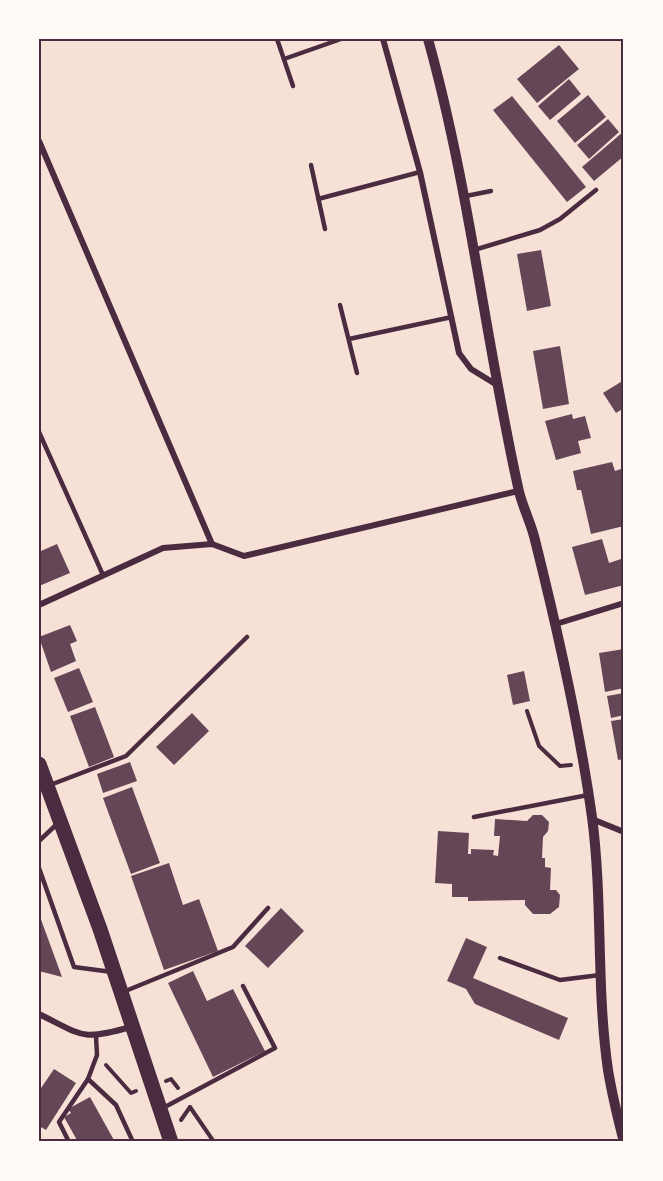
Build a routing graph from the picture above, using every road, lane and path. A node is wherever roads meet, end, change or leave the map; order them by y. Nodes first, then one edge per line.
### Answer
1 (277, 39) edge
2 (341, 39) edge
3 (383, 39) edge
4 (428, 39) edge
5 (284, 59) junction
6 (293, 86) dead end
7 (39, 141) edge
8 (311, 165) dead end
9 (420, 172) junction
10 (596, 190) dead end
11 (491, 191) dead end
12 (466, 195) junction
13 (318, 199) junction
14 (325, 229) dead end
15 (474, 250) junction
16 (340, 305) dead end
17 (452, 316) junction
18 (349, 339) junction
19 (357, 373) dead end
20 (497, 385) junction
21 (39, 432) edge
22 (519, 492) junction
23 (212, 544) junction
24 (103, 576) junction
25 (624, 603) edge
26 (39, 605) edge
27 (556, 624) junction
28 (248, 637) dead end
29 (527, 711) dead end
30 (39, 764) edge
31 (560, 766) dead end
32 (48, 786) junction
33 (588, 795) junction
34 (474, 817) dead end
35 (592, 819) junction
36 (61, 821) junction
37 (624, 832) edge
38 (39, 841) edge
39 (39, 868) edge
40 (268, 908) dead end
41 (500, 958) dead end
42 (114, 973) junction
43 (602, 974) junction
44 (243, 986) dead end
45 (121, 993) junction
46 (39, 1014) edge
47 (131, 1027) junction
48 (96, 1037) junction
49 (98, 1055) junction
50 (88, 1079) junction
51 (137, 1090) dead end
52 (186, 1101) dead end
53 (190, 1107) junction
54 (160, 1109) junction
55 (184, 1118) dead end
56 (624, 1141) edge
57 (69, 1142) edge
58 (133, 1142) edge
59 (171, 1142) edge
60 (214, 1142) edge

1 - 5 lane
2 - 5 lane
3 - 9 street
4 - 12 street
5 - 6 lane
7 - 23 street
8 - 13 lane
9 - 13 lane
9 - 17 street
10 - 15 lane
11 - 12 lane
12 - 15 street
13 - 14 lane
15 - 20 street
16 - 18 lane
17 - 18 lane
17 - 20 street
18 - 19 lane
20 - 22 street
21 - 24 lane
22 - 23 street
22 - 27 street
23 - 24 street
24 - 26 street
25 - 27 street
27 - 33 street
28 - 32 lane
29 - 31 path
30 - 32 main road
32 - 36 main road
33 - 34 lane
33 - 35 street
35 - 37 street
35 - 43 street
36 - 38 lane
36 - 42 main road
39 - 42 lane
40 - 45 lane
41 - 43 lane
42 - 45 main road
43 - 56 street
44 - 54 lane
45 - 47 main road
46 - 48 street
47 - 48 street
47 - 54 main road
48 - 49 lane
49 - 50 lane
49 - 51 path
50 - 57 lane
50 - 58 lane
52 - 53 path
53 - 55 path
53 - 60 path
54 - 59 main road

